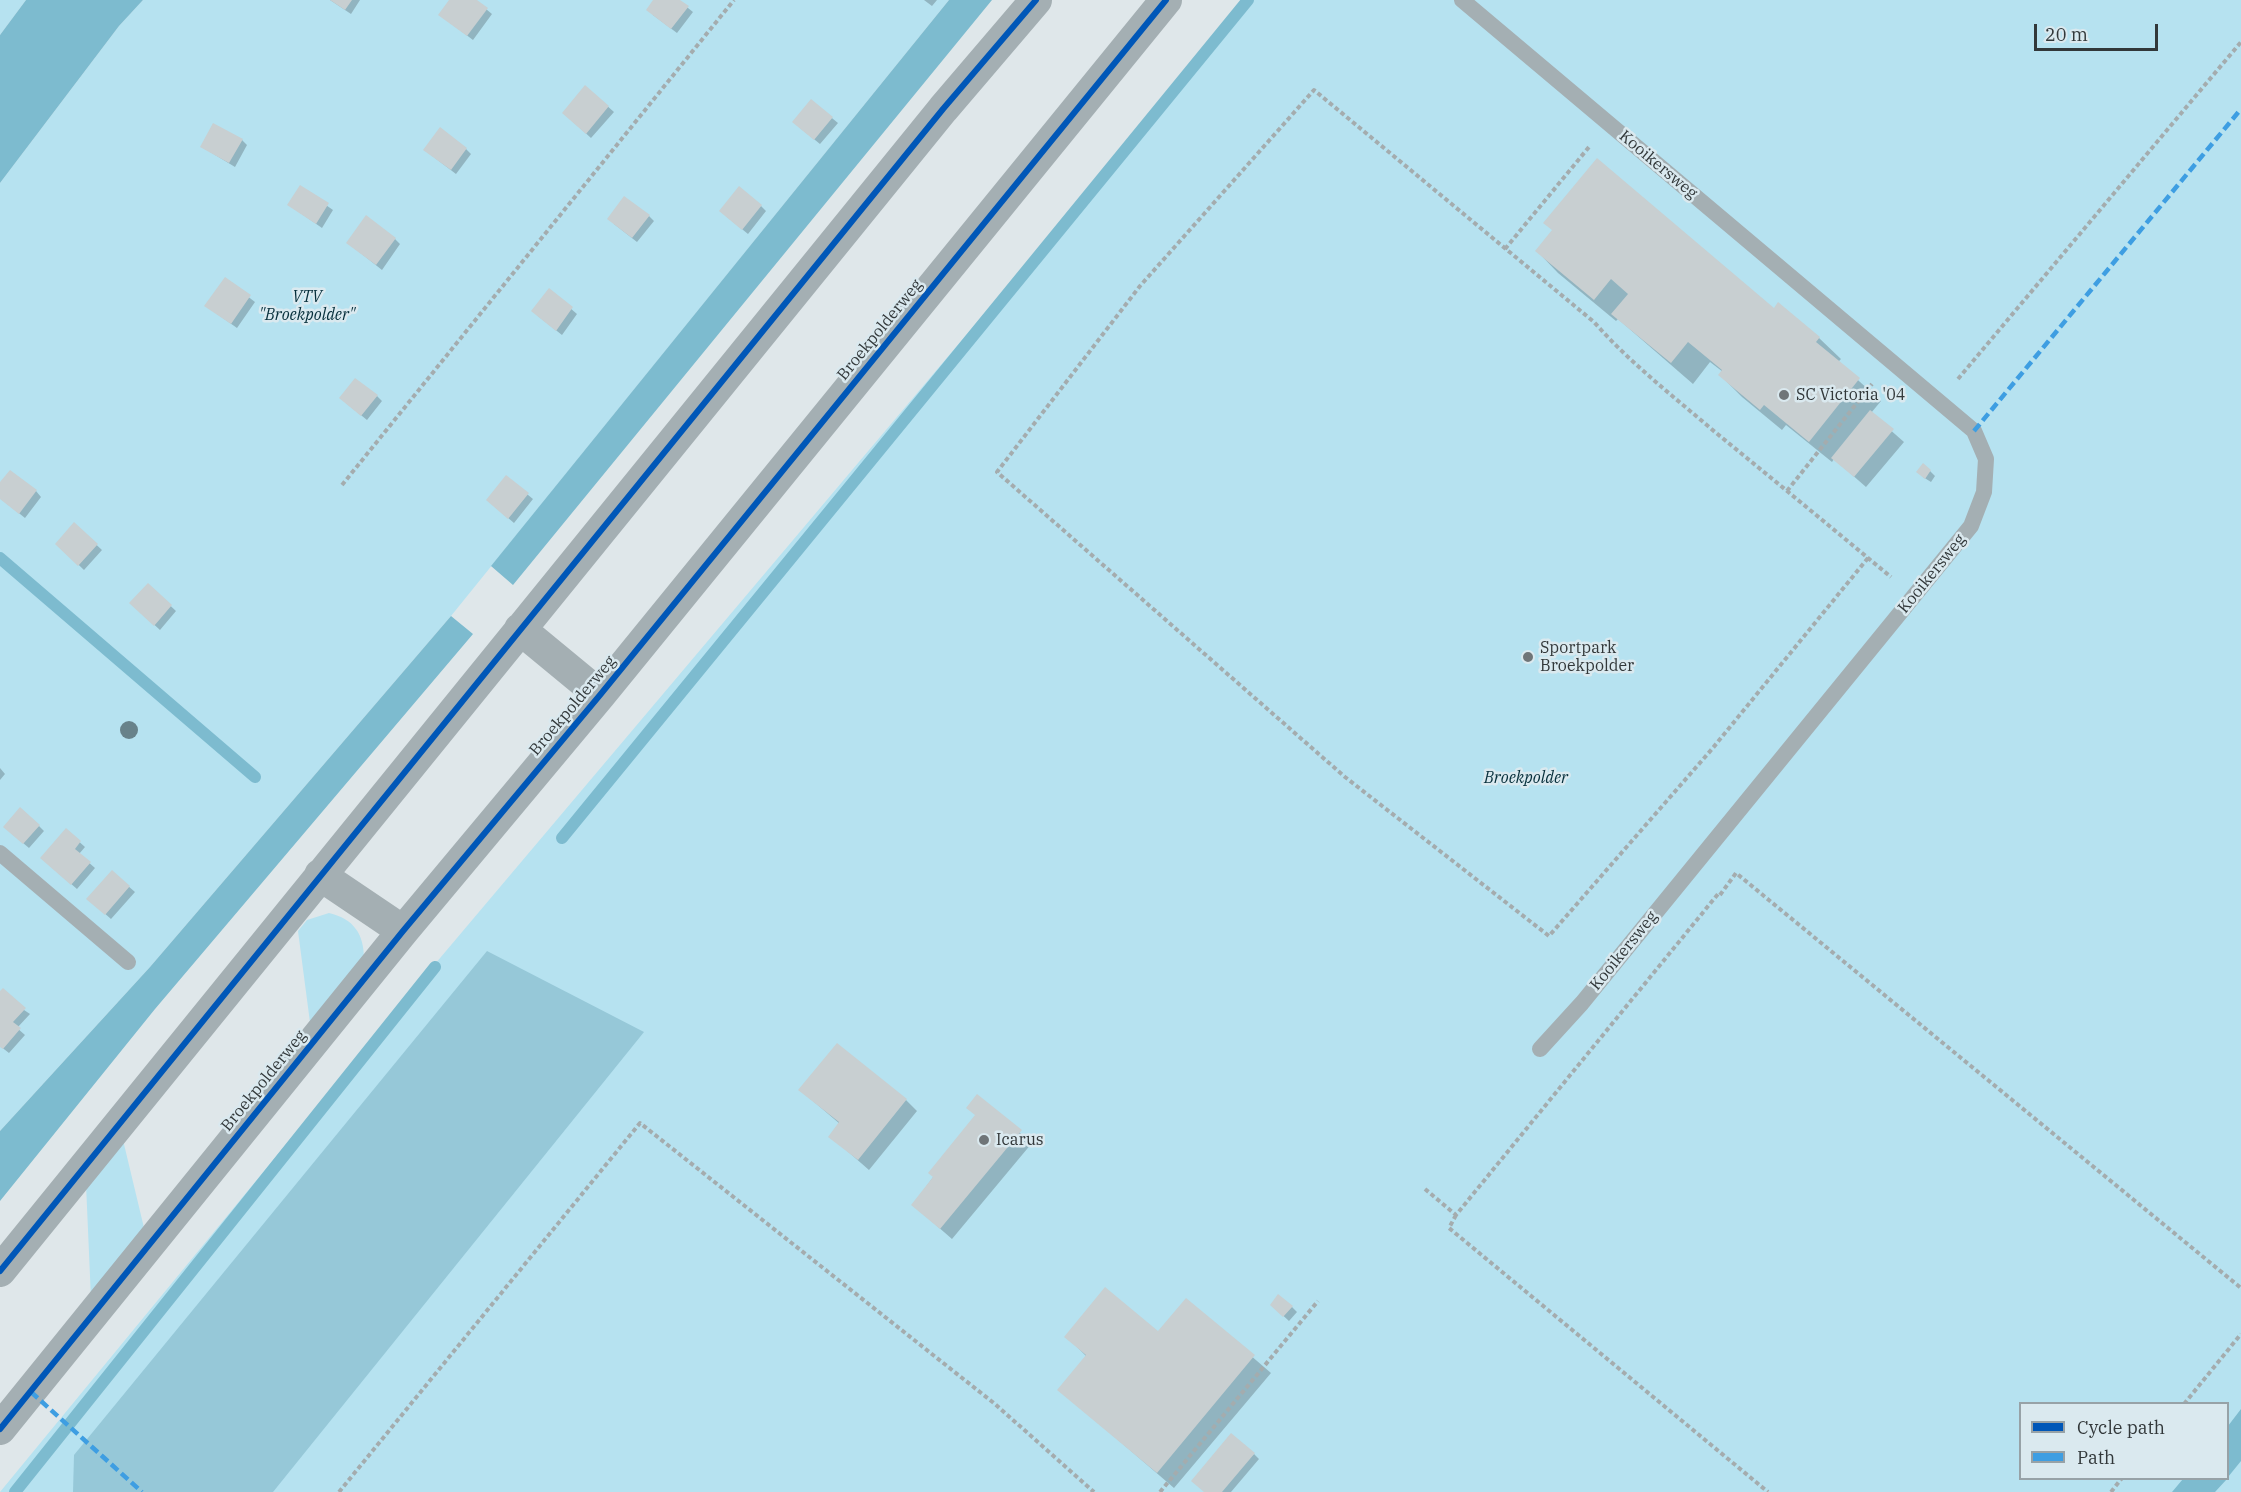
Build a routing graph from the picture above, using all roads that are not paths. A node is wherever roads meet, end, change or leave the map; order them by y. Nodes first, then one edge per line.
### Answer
1 (1036, 0) edge
2 (1166, 0) edge
3 (1462, 0) edge
4 (520, 629) junction
5 (600, 695) junction
6 (0, 853) edge
7 (320, 875) junction
8 (403, 931) junction
9 (128, 962) dead end
10 (1540, 1049) dead end
11 (0, 1271) edge
12 (0, 1430) edge

1 - 4 street
2 - 5 street, Broekpolderweg
3 - 10 lane, Kooikersweg
4 - 5 street
4 - 7 street
5 - 8 street, Broekpolderweg
6 - 9 lane
7 - 8 street
7 - 11 street
8 - 12 street, Broekpolderweg

